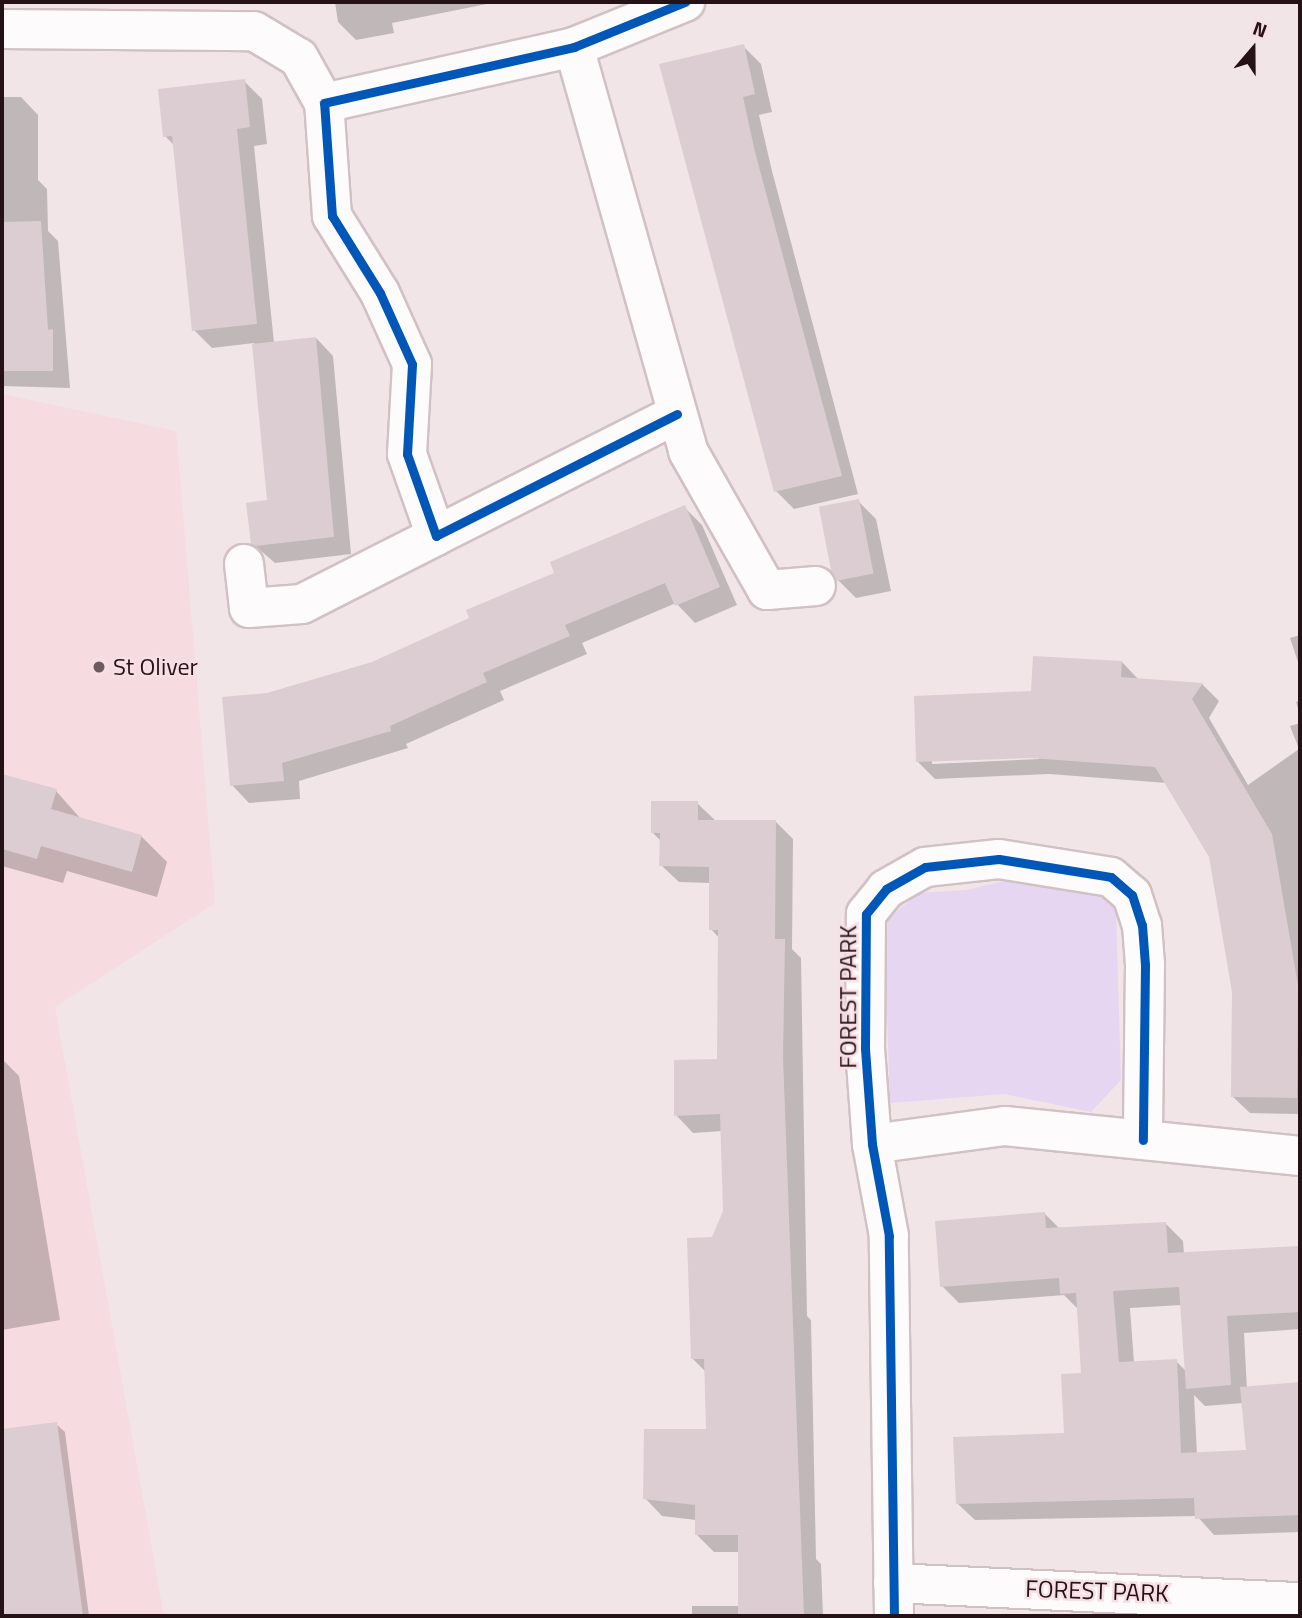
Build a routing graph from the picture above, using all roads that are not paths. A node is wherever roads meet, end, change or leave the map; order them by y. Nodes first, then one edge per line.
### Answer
1 (685, 2) edge
2 (2, 29) edge
3 (574, 47) junction
4 (324, 103) junction
5 (677, 414) junction
6 (436, 536) junction
7 (244, 564) dead end
8 (816, 586) dead end
9 (1143, 1140) junction
10 (872, 1144) junction
11 (1300, 1156) edge
12 (893, 1600) edge
13 (1300, 1602) edge

1 - 3 street
2 - 4 street
3 - 4 street
3 - 5 street
4 - 6 street
5 - 6 street
5 - 8 street
6 - 7 street
9 - 10 street
9 - 10 street, FOREST PARK
9 - 11 street
10 - 12 street, FOREST PARK
12 - 13 street, FOREST PARK

